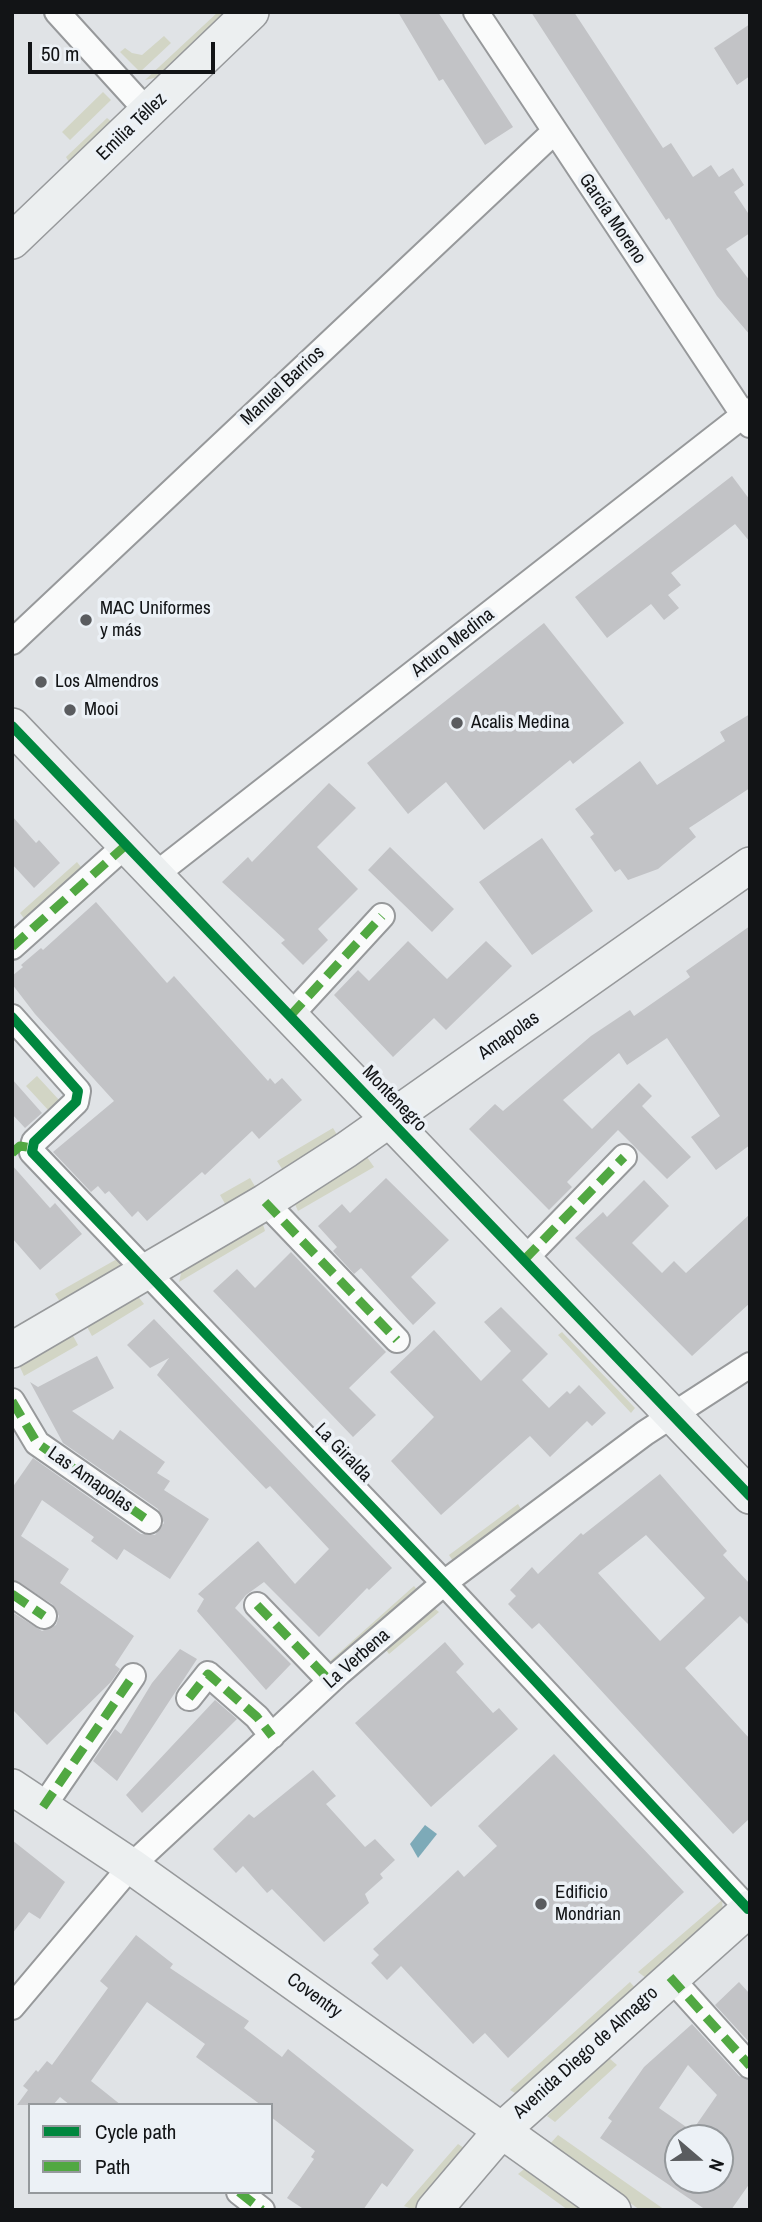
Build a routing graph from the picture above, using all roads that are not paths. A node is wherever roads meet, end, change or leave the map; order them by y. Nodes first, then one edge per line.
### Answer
1 (57, 12) edge
2 (251, 12) edge
3 (476, 12) edge
4 (148, 111) junction
5 (554, 132) junction
6 (12, 241) edge
7 (748, 417) edge
8 (12, 642) edge
9 (12, 726) edge
10 (126, 845) junction
11 (750, 865) edge
12 (156, 875) junction
13 (382, 916) dead end
14 (12, 947) edge
15 (290, 1016) junction
16 (12, 1017) edge
17 (390, 1121) junction
18 (23, 1150) edge
19 (624, 1157) dead end
20 (265, 1202) junction
21 (524, 1260) junction
22 (145, 1271) junction
23 (397, 1340) dead end
24 (12, 1350) edge
25 (750, 1365) edge
26 (12, 1401) edge
27 (672, 1415) junction
28 (750, 1496) edge
29 (149, 1521) dead end
30 (444, 1583) junction
31 (12, 1594) edge
32 (257, 1605) dead end
33 (44, 1616) dead end
34 (132, 1676) dead end
35 (330, 1681) junction
36 (189, 1698) dead end
37 (272, 1736) junction
38 (12, 1787) edge
39 (43, 1807) junction
40 (131, 1866) junction
41 (749, 1909) edge
42 (670, 1976) junction
43 (12, 2007) edge
44 (750, 2066) edge
45 (502, 2130) junction
46 (242, 2194) edge
47 (262, 2210) edge
48 (434, 2210) edge
49 (613, 2210) edge

1 - 4 street
2 - 4 street, Emilia Téllez
3 - 5 street, García Moreno
4 - 6 street, Emilia Téllez
5 - 7 street, García Moreno
5 - 8 street, Manuel Barrios
7 - 12 street, Arturo Medina
9 - 10 street, Montenegro
10 - 12 street, Montenegro
10 - 14 street
11 - 17 street, Amapolas
12 - 15 street, Montenegro
13 - 15 street
15 - 17 street, Montenegro
16 - 18 street, La Giralda
17 - 20 street, Amapolas
17 - 21 street, Montenegro
18 - 22 street, La Giralda
19 - 21 street
20 - 22 street, Amapolas
20 - 23 street
21 - 27 street, Montenegro
22 - 24 street, Amapolas
22 - 30 street, La Giralda
25 - 27 street, La Verbena
26 - 29 street, Las Amapolas
27 - 28 street, Montenegro
27 - 30 street, La Verbena
30 - 35 street, La Verbena
30 - 41 street, La Giralda
31 - 33 street
32 - 35 street
34 - 39 street
35 - 37 street, La Verbena
36 - 37 street
37 - 40 street, La Verbena
38 - 39 street, Coventry
39 - 40 street, Coventry
40 - 43 street, La Verbena
40 - 45 street, Coventry
41 - 42 street, Avenida Diego de Almagro
42 - 44 street
42 - 45 street, Avenida Diego de Almagro
45 - 48 street, Avenida Diego de Almagro
45 - 49 street, Coventry
46 - 47 street

